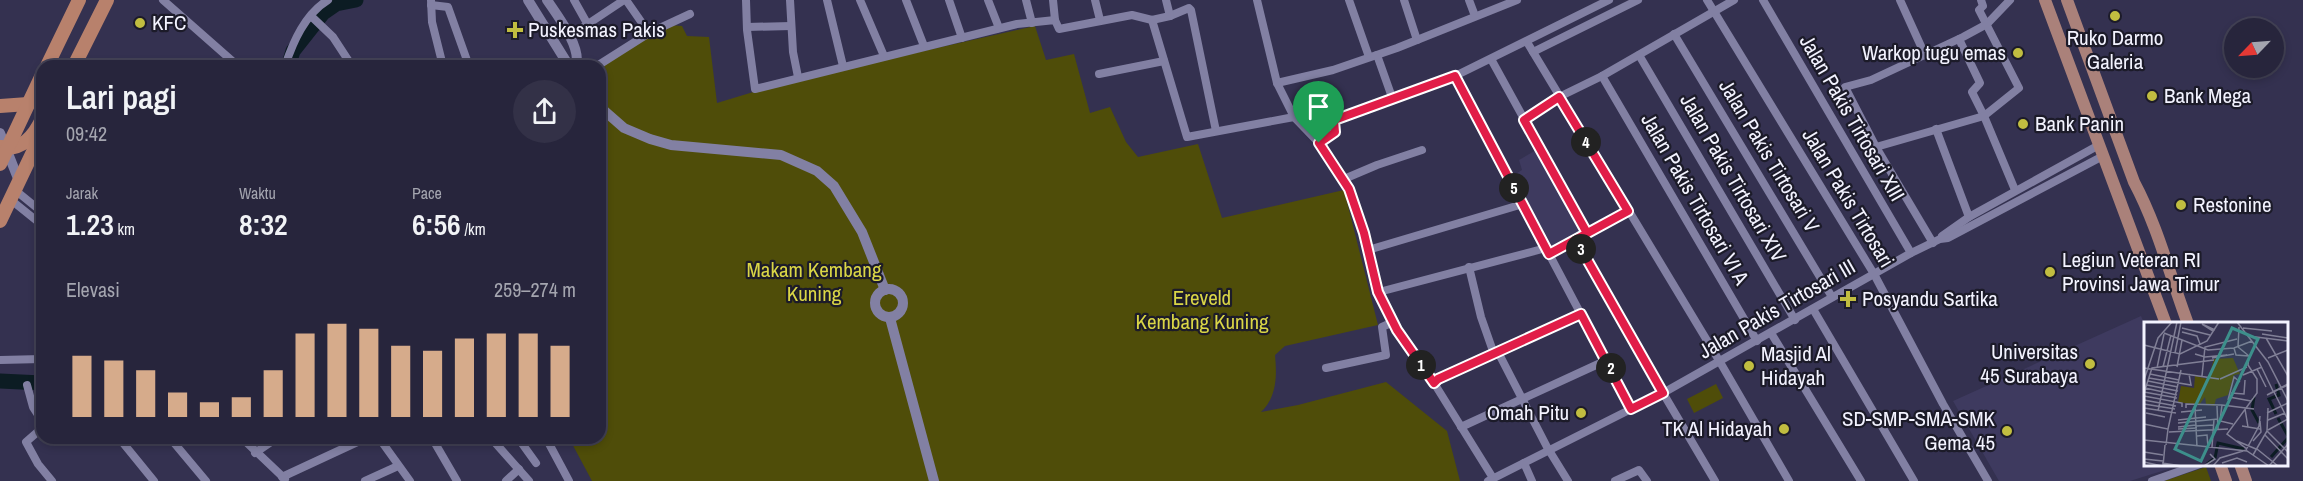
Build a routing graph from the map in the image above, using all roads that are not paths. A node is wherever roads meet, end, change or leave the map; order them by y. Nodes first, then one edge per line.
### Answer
1 (79, 0) edge
2 (108, 0) edge
3 (163, 0) edge
4 (328, 0) edge
5 (547, 0) edge
6 (574, 0) edge
7 (625, 0) edge
8 (747, 0) edge
9 (789, 0) edge
10 (827, 0) edge
11 (860, 0) edge
12 (906, 0) edge
13 (948, 0) edge
14 (988, 0) edge
15 (1026, 0) edge
16 (1053, 0) edge
17 (1095, 0) edge
18 (1166, 0) edge
19 (1257, 0) edge
20 (1349, 0) edge
21 (1404, 0) edge
22 (1469, 0) edge
23 (1517, 0) edge
24 (1609, 0) edge
25 (1638, 0) edge
26 (1707, 0) edge
27 (1734, 0) edge
28 (1763, 0) edge
29 (1900, 0) edge
30 (1981, 0) edge
31 (2010, 0) edge
32 (2045, 0) edge
33 (2067, 0) edge
34 (431, 2) edge
35 (531, 5) edge
36 (1714, 11) junction
37 (690, 14) dead end
38 (1170, 16) junction
39 (1475, 16) junction
40 (313, 17) junction
41 (1056, 20) junction
42 (1100, 20) junction
43 (1152, 20) junction
44 (1032, 23) junction
45 (1987, 24) junction
46 (588, 25) junction
47 (747, 27) junction
48 (791, 27) junction
49 (999, 28) junction
50 (649, 33) junction
51 (1674, 34) junction
52 (570, 36) junction
53 (962, 38) junction
54 (1959, 39) junction
55 (1417, 40) junction
56 (1527, 42) junction
57 (924, 45) junction
58 (1533, 52) junction
59 (1639, 55) junction
60 (1925, 55) junction
61 (884, 56) junction
62 (1373, 56) junction
63 (1491, 59) junction
64 (49, 60) edge
65 (77, 60) edge
66 (231, 60) edge
67 (287, 60) edge
68 (348, 60) edge
69 (442, 60) edge
70 (467, 60) edge
71 (565, 60) edge
72 (578, 60) edge
73 (606, 60) edge
74 (1164, 61) junction
75 (843, 66) junction
76 (1099, 74) dead end
77 (1455, 76) junction
78 (1602, 76) junction
79 (798, 77) junction
80 (1277, 83) junction
81 (36, 87) edge
82 (1559, 97) junction
83 (1393, 100) junction
84 (28, 104) junction
85 (0, 106) edge
86 (606, 112) edge
87 (1984, 116) junction
88 (1294, 117) junction
89 (1524, 120) junction
90 (36, 129) edge
91 (1936, 129) junction
92 (1216, 131) junction
93 (0, 133) edge
94 (1319, 143) junction
95 (36, 146) edge
96 (1876, 147) junction
97 (1422, 150) dead end
98 (2101, 151) junction
99 (2083, 154) junction
100 (1, 156) edge
101 (2088, 164) junction
102 (1344, 179) junction
103 (15, 190) junction
104 (2015, 190) junction
105 (1523, 204) junction
106 (36, 207) edge
107 (1628, 211) junction
108 (36, 217) edge
109 (1969, 217) junction
110 (0, 220) edge
111 (1587, 233) junction
112 (1576, 240) junction
113 (1936, 241) junction
114 (1368, 250) junction
115 (1547, 251) junction
116 (1911, 253) junction
117 (1469, 267) junction
118 (1874, 274) junction
119 (885, 290) junction
120 (1378, 292) junction
121 (1832, 297) junction
122 (1813, 309) junction
123 (1581, 314) junction
124 (890, 318) junction
125 (1795, 320) junction
126 (1393, 322) junction
127 (2165, 322) edge
128 (2187, 322) edge
129 (1771, 333) junction
130 (1756, 341) junction
131 (1496, 353) junction
132 (36, 359) edge
133 (0, 360) edge
134 (1606, 360) junction
135 (1720, 362) junction
136 (1326, 368) dead end
137 (1434, 383) junction
138 (27, 386) dead end
139 (1663, 393) junction
140 (1521, 399) junction
141 (1631, 409) junction
142 (36, 412) edge
143 (1461, 427) junction
144 (36, 433) edge
145 (124, 444) edge
146 (175, 444) edge
147 (247, 444) edge
148 (268, 444) edge
149 (354, 444) edge
150 (383, 444) edge
151 (435, 444) edge
152 (496, 444) edge
153 (522, 444) edge
154 (549, 444) edge
155 (1549, 452) junction
156 (255, 453) junction
157 (536, 463) dead end
158 (1524, 463) junction
159 (398, 465) junction
160 (2197, 466) edge
161 (2221, 466) edge
162 (2240, 466) edge
163 (519, 470) junction
164 (284, 479) edge
165 (1491, 479) edge
166 (151, 480) edge
167 (52, 481) edge
168 (206, 481) edge
169 (365, 481) edge
170 (410, 481) edge
171 (457, 481) edge
172 (506, 481) edge
173 (530, 481) edge
174 (569, 481) edge
175 (934, 481) edge
176 (1532, 481) edge
177 (1568, 481) edge
178 (1615, 481) edge
179 (1647, 481) edge
180 (1715, 481) edge
181 (1789, 481) edge
182 (1861, 481) edge
183 (1914, 481) edge
184 (1988, 481) edge
185 (2152, 481) edge
186 (2226, 481) edge
187 (2246, 481) edge

1 - 64 highway
2 - 65 highway
3 - 66 street
4 - 40 street
5 - 35 street
5 - 52 street
6 - 46 street
7 - 46 street
7 - 50 street
8 - 47 street
9 - 48 street
10 - 75 street
11 - 61 street
12 - 57 street
13 - 53 street
14 - 49 street
15 - 44 street
16 - 41 street
17 - 42 street
18 - 38 street
19 - 80 street
20 - 62 street
21 - 55 street
22 - 39 street
23 - 39 street
24 - 56 street
25 - 58 street
26 - 36 street, Jalan Pakis Tirtosari
27 - 36 street
28 - 116 street, Jalan Pakis Tirtosari XIII
29 - 60 street
30 - 45 street
31 - 45 street
32 - 98 main road
33 - 128 main road
34 - 69 street
34 - 70 street
35 - 71 street
36 - 51 street
36 - 118 street, Jalan Pakis Tirtosari
37 - 50 street
38 - 43 street
38 - 92 street
39 - 55 street
40 - 67 street
40 - 68 street
41 - 42 street
41 - 44 street
42 - 43 street
43 - 74 street
44 - 49 street
45 - 54 street
45 - 87 street
46 - 52 street
47 - 48 street
47 - 79 street
48 - 79 street
49 - 53 street
50 - 73 street
51 - 59 street
51 - 121 street, Jalan Pakis Tirtosari V
52 - 72 street
53 - 57 street
54 - 60 street
54 - 87 street
55 - 62 street
56 - 58 street
56 - 63 street
57 - 61 street
58 - 82 street
59 - 78 street
59 - 125 street, Jalan Pakis Tirtosari XIV
60 - 96 street
61 - 75 street
62 - 80 street
62 - 83 street
63 - 77 street
63 - 89 street
74 - 76 street
74 - 92 street
75 - 79 street
77 - 83 street
77 - 105 street
78 - 82 street
78 - 130 street, Jalan Pakis Tirtosari VI A
80 - 88 street
81 - 84 highway
82 - 89 street
82 - 107 street
83 - 94 street
84 - 85 highway
84 - 100 highway
86 - 119 street
87 - 91 street
87 - 104 street
88 - 92 street
88 - 94 street
89 - 111 street
90 - 100 highway
91 - 96 street
91 - 109 street
93 - 100 street
94 - 102 street
95 - 103 highway
96 - 113 street
97 - 102 street
98 - 99 street, Jalan Pakis Tirtosari III
98 - 101 street, Jalan Pakis Tirtosari III
98 - 127 main road
99 - 101 street
99 - 104 street, Jalan Pakis Tirtosari III
100 - 103 street
101 - 113 street, Jalan Pakis Tirtosari III
102 - 114 street
103 - 106 street
103 - 108 street
103 - 110 highway
104 - 109 street, Jalan Pakis Tirtosari III
105 - 114 street
105 - 115 street
107 - 111 street
107 - 135 street
109 - 113 street, Jalan Pakis Tirtosari III
111 - 112 street
112 - 115 street
112 - 139 street
113 - 116 street, Jalan Pakis Tirtosari III
114 - 120 street
115 - 117 street
115 - 123 street
116 - 118 street, Jalan Pakis Tirtosari III
117 - 120 street
117 - 131 street
118 - 121 street, Jalan Pakis Tirtosari III
118 - 184 street, Jalan Pakis Tirtosari
119 - 124 street
119 - 124 street
120 - 126 street
121 - 122 street, Jalan Pakis Tirtosari III
122 - 125 street, Jalan Pakis Tirtosari III
122 - 183 street
123 - 131 street
123 - 134 street
124 - 175 street
125 - 129 street, Jalan Pakis Tirtosari III
126 - 136 street
126 - 137 street
129 - 130 street, Jalan Pakis Tirtosari III
129 - 182 street
130 - 135 street, Jalan Pakis Tirtosari III
131 - 137 street
131 - 140 street
132 - 133 street
134 - 140 street
134 - 141 street
135 - 139 street, Jalan Pakis Tirtosari III
135 - 181 street
137 - 143 street
138 - 142 street
139 - 141 street, Jalan Pakis Tirtosari III
139 - 180 street
140 - 143 street
140 - 155 street
141 - 155 street, Jalan Pakis Tirtosari III
143 - 165 street
144 - 167 street
145 - 166 street
146 - 168 street
147 - 156 street
148 - 156 street
149 - 164 street
150 - 159 street
151 - 171 street
152 - 163 street
153 - 157 street
154 - 174 street
155 - 158 street, Jalan Pakis Tirtosari III
155 - 177 street
156 - 164 street
158 - 165 street, Jalan Pakis Tirtosari III
158 - 176 street
159 - 169 street
159 - 170 street
160 - 185 street
161 - 186 main road
162 - 187 main road
163 - 172 street
163 - 173 street
178 - 179 street

